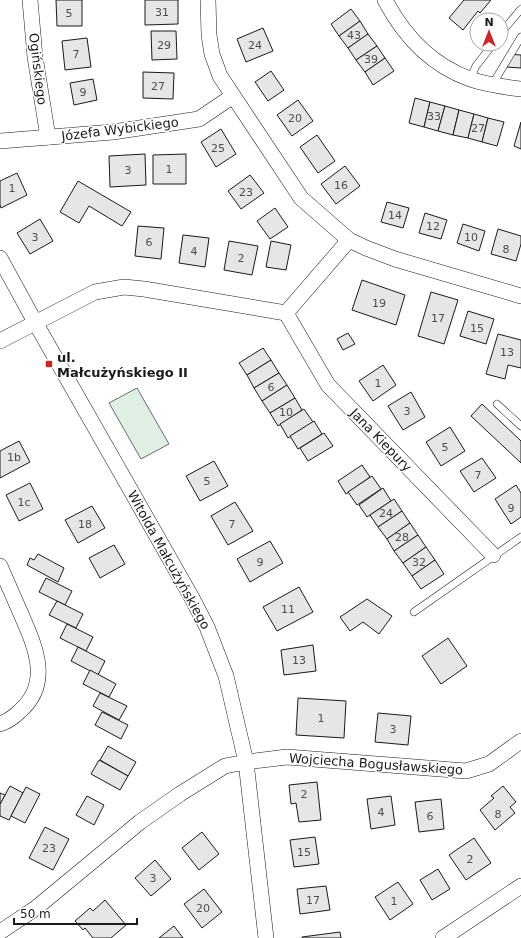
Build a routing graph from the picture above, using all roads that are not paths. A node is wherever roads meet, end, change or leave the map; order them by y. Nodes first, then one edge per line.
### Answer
1 (30, 0) edge
2 (208, 0) edge
3 (385, 0) edge
4 (521, 9) edge
5 (509, 24) edge
6 (521, 37) edge
7 (487, 52) edge
8 (470, 79) junction
9 (492, 85) junction
10 (521, 89) edge
11 (233, 96) junction
12 (48, 137) junction
13 (0, 141) edge
14 (349, 240) junction
15 (0, 258) edge
16 (521, 296) edge
17 (286, 313) junction
18 (35, 322) junction
19 (0, 341) edge
20 (497, 404) dead end
21 (521, 426) edge
22 (521, 536) edge
23 (493, 555) junction
24 (0, 566) edge
25 (414, 612) dead end
26 (0, 724) edge
27 (521, 741) edge
28 (246, 762) junction
29 (521, 886) edge
30 (0, 932) edge
31 (266, 938) edge
32 (443, 938) edge

1 - 12 street, Ogińskiego
2 - 11 street
3 - 8 street
4 - 5 lane
6 - 9 lane
7 - 8 lane
8 - 9 street
9 - 10 street
11 - 12 street, Józefa Wybickiego
11 - 14 street
12 - 13 street, Józefa Wybickiego
14 - 16 street
14 - 17 street
15 - 18 street, Witolda Małcużyńskiego
17 - 18 street
17 - 23 street, Jana Kiepury
18 - 19 street
18 - 28 street, Witolda Małcużyńskiego
20 - 21 lane
22 - 23 lane
23 - 25 lane
24 - 26 street
27 - 28 street, Wojciecha Bogusławskiego
28 - 30 street, Wojciecha Bogusławskiego
28 - 31 street, Witolda Małcużyńskiego
29 - 32 street

